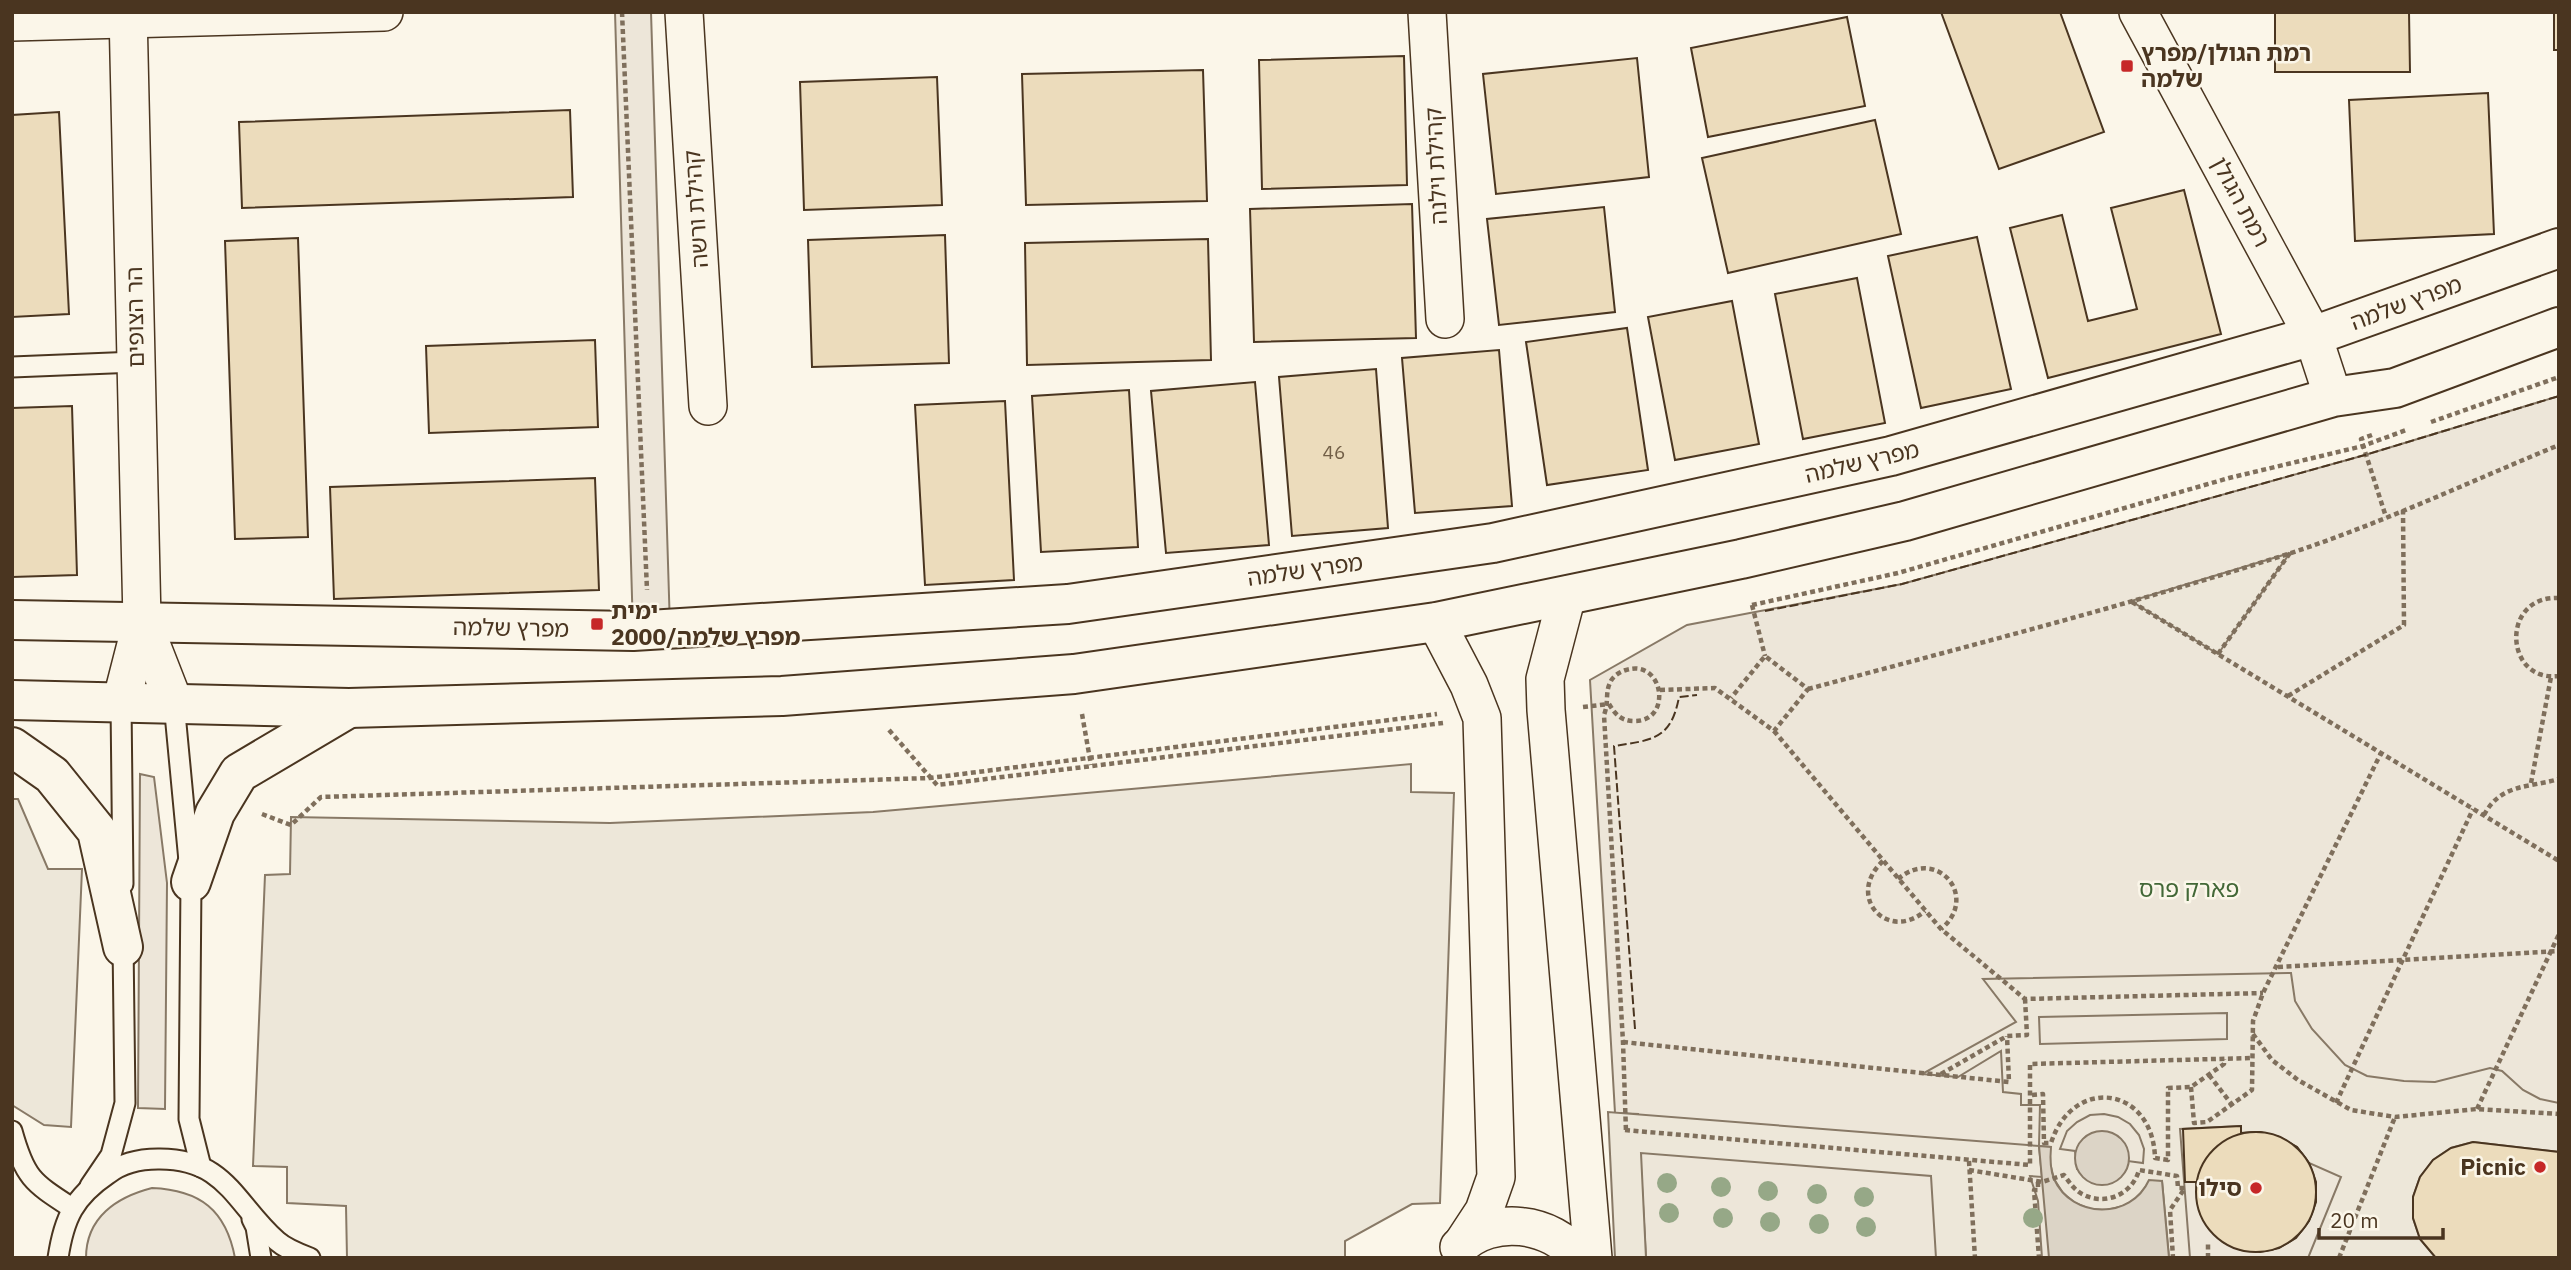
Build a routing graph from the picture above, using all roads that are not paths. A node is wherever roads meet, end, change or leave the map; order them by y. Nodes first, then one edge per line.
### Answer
1 (384, 12) edge
2 (684, 12) edge
3 (1427, 12) edge
4 (2138, 12) edge
5 (128, 16) edge
6 (12, 22) edge
7 (2559, 248) edge
8 (1445, 319) dead end
9 (2559, 327) edge
10 (2313, 336) junction
11 (136, 362) junction
12 (12, 367) edge
13 (2333, 397) junction
14 (708, 406) dead end
15 (1567, 595) junction
16 (12, 620) edge
17 (142, 621) junction
18 (1436, 622) junction
19 (12, 700) edge
20 (121, 703) junction
21 (174, 704) junction
22 (349, 708) junction
23 (12, 747) edge
24 (191, 882) junction
25 (123, 947) junction
26 (12, 1131) edge
27 (201, 1167) junction
28 (90, 1186) junction
29 (244, 1202) junction
30 (72, 1208) junction
31 (1456, 1251) edge
32 (58, 1258) edge
33 (261, 1258) edge
34 (310, 1258) edge
35 (1579, 1258) edge
36 (1593, 1258) edge

1 - 5 street
2 - 14 street, קהילת ורשה
3 - 8 street, קהילת וילנה
4 - 10 street, רמת הגולן
5 - 6 street
5 - 11 street, הר הצופים
7 - 10 street, מפרץ שלמה
9 - 13 street
10 - 13 street, רמת הגולן
10 - 17 street, מפרץ שלמה
11 - 12 lane
11 - 17 street, הר הצופים
13 - 15 street
15 - 18 street
15 - 36 street
16 - 17 street, מפרץ שלמה
17 - 20 street, הר הצופים
17 - 21 street, הר הצופים
18 - 22 street
18 - 31 street
19 - 20 street
20 - 21 street
20 - 25 lane
21 - 22 street
21 - 24 lane
22 - 24 street
23 - 25 street
24 - 27 lane
25 - 28 lane
26 - 30 lane
27 - 28 lane
27 - 29 lane
28 - 30 lane
29 - 33 lane
29 - 34 lane
30 - 32 lane
31 - 35 street

